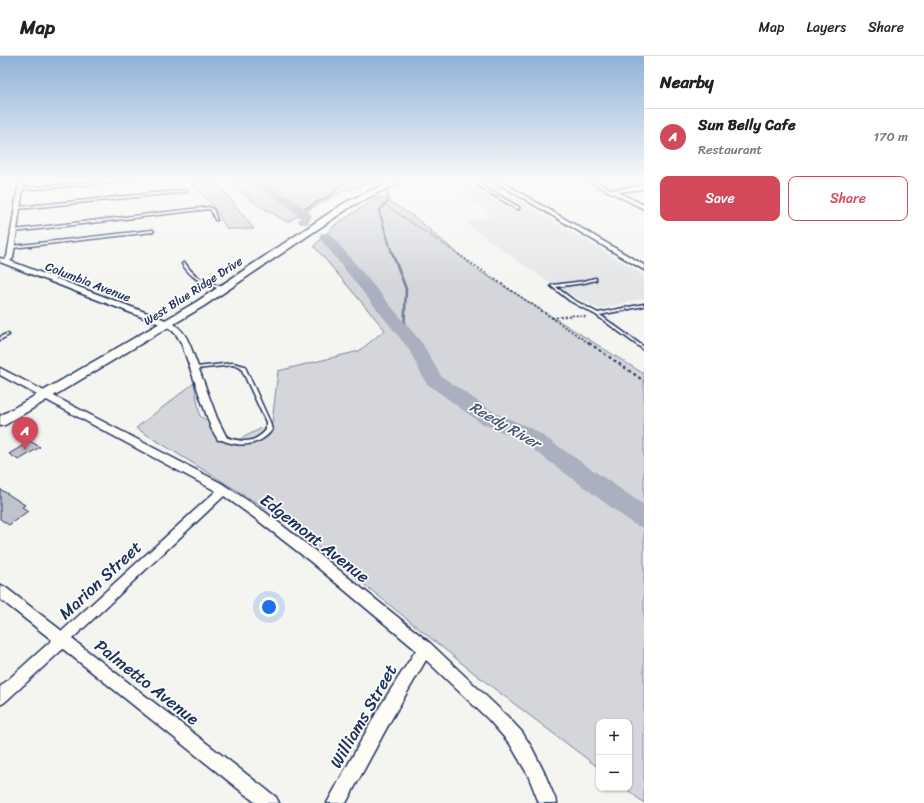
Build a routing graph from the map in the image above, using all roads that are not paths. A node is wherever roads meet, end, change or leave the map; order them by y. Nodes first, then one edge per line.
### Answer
1 (17, 216) edge
2 (139, 216) edge
3 (215, 216) edge
4 (331, 216) edge
5 (554, 216) edge
6 (216, 219) dead end
7 (14, 230) junction
8 (152, 230) dead end
9 (12, 247) junction
10 (5, 262) edge
11 (184, 264) dead end
12 (0, 268) edge
13 (644, 268) edge
14 (595, 279) dead end
15 (224, 288) junction
16 (644, 305) edge
17 (598, 314) junction
18 (168, 324) junction
19 (7, 335) dead end
20 (0, 339) edge
21 (644, 349) edge
22 (196, 368) junction
23 (0, 371) edge
24 (46, 395) junction
25 (0, 422) edge
26 (222, 438) joint
27 (224, 490) junction
28 (0, 591) edge
29 (62, 640) junction
30 (425, 648) junction
31 (0, 697) edge
32 (270, 803) edge
33 (336, 803) edge
34 (548, 803) edge

1 - 7 street
2 - 7 lane
3 - 6 lane
4 - 15 main road, West Blue Ridge Drive
5 - 13 street
7 - 9 street
8 - 9 lane
9 - 10 street
10 - 12 street
10 - 18 street, Columbia Avenue
11 - 15 lane
14 - 17 lane
15 - 18 main road, West Blue Ridge Drive
16 - 17 lane
17 - 21 lane
18 - 22 street
18 - 24 main road, West Blue Ridge Drive
19 - 20 lane
22 - 26 street
22 - 26 lane
23 - 24 street, Edgemont Avenue
24 - 25 main road, West Blue Ridge Drive
24 - 27 street, Edgemont Avenue
27 - 29 street, Marion Street
27 - 30 street, Edgemont Avenue
28 - 29 street, Palmetto Avenue
29 - 31 street, Marion Street
29 - 32 street, Palmetto Avenue
30 - 33 street, Williams Street
30 - 34 street, Edgemont Avenue

